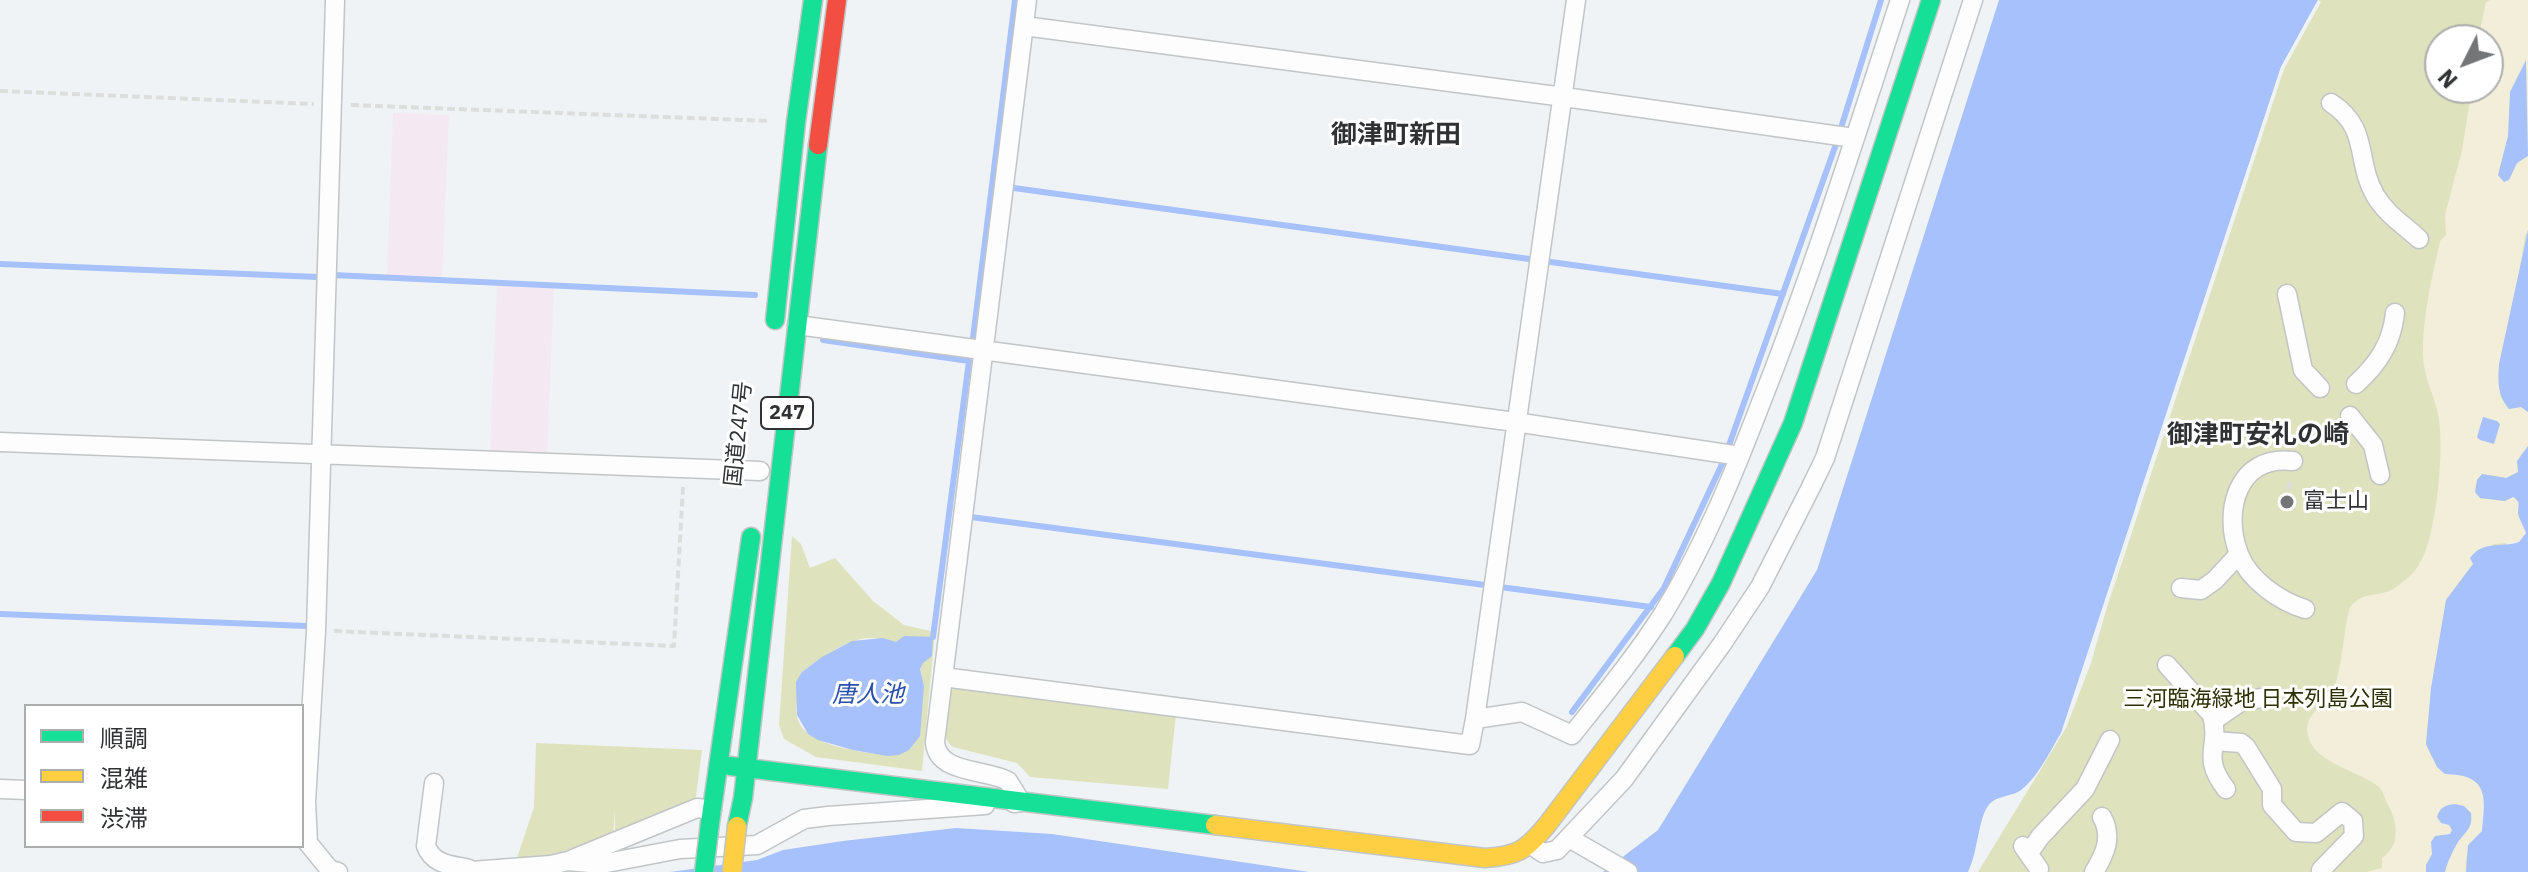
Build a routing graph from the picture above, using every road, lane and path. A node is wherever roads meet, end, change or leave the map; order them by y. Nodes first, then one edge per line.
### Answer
1 (335, 0) edge
2 (813, 0) edge
3 (837, 0) edge
4 (1027, 0) edge
5 (1576, 0) edge
6 (1900, 0) edge
7 (1931, 0) edge
8 (1973, 0) edge
9 (1024, 26) junction
10 (0, 91) edge
11 (1564, 97) junction
12 (2331, 103) dead end
13 (332, 104) junction
14 (796, 122) junction
15 (1854, 138) junction
16 (2419, 239) dead end
17 (2287, 294) dead end
18 (2395, 313) dead end
19 (797, 325) junction
20 (773, 344) dead end
21 (985, 350) junction
22 (2356, 384) dead end
23 (2320, 388) dead end
24 (2350, 416) dead end
25 (1515, 422) junction
26 (0, 442) edge
27 (320, 455) junction
28 (1740, 456) junction
29 (2293, 461) dead end
30 (684, 469) junction
31 (759, 471) dead end
32 (2380, 475) dead end
33 (753, 518) dead end
34 (2239, 554) junction
35 (2181, 588) dead end
36 (2305, 609) dead end
37 (316, 631) junction
38 (2167, 665) dead end
39 (943, 677) junction
40 (2262, 698) dead end
41 (1475, 719) junction
42 (2214, 720) junction
43 (2110, 740) dead end
44 (2214, 741) junction
45 (720, 764) junction
46 (746, 768) junction
47 (434, 783) dead end
48 (0, 789) edge
49 (2226, 789) dead end
50 (24, 790) edge
51 (304, 802) edge
52 (1021, 802) junction
53 (711, 816) junction
54 (2102, 817) dead end
55 (1569, 838) junction
56 (1531, 845) junction
57 (2031, 856) dead end
58 (568, 861) junction
59 (2321, 870) edge
60 (467, 871) edge
61 (338, 872) edge
62 (704, 872) edge
63 (732, 872) edge
64 (1628, 872) edge
65 (2094, 872) edge

1 - 13 street
2 - 14 main road
3 - 19 main road, 国道247号 / 247
4 - 9 street
5 - 11 street
6 - 15 street
7 - 56 main road
8 - 55 street
9 - 11 street
9 - 21 street
10 - 13 path
11 - 15 street
11 - 25 street
12 - 16 street
13 - 14 path
13 - 27 street
14 - 20 main road
15 - 28 street
17 - 23 street
18 - 22 street
19 - 21 street
19 - 46 main road, 国道247号 / 247
21 - 25 street
21 - 39 street
24 - 32 street
25 - 28 street
25 - 41 street
26 - 27 street
27 - 30 street
27 - 37 street
28 - 41 street
29 - 34 street
30 - 31 street
30 - 37 path
33 - 45 main road, 国道247号
34 - 35 street
34 - 36 street
37 - 51 street
38 - 42 street
39 - 41 street
39 - 52 street
40 - 42 street
42 - 44 street
43 - 57 street
44 - 49 street
44 - 59 street
45 - 46 main road
45 - 53 main road, 国道247号
46 - 52 main road
46 - 63 main road, 国道247号 / 247, bridge
47 - 60 street
48 - 50 street
51 - 61 street
52 - 56 main road
52 - 58 street
53 - 58 street
53 - 62 main road, 国道247号, bridge
54 - 65 street
55 - 56 street
55 - 64 street
58 - 60 street

